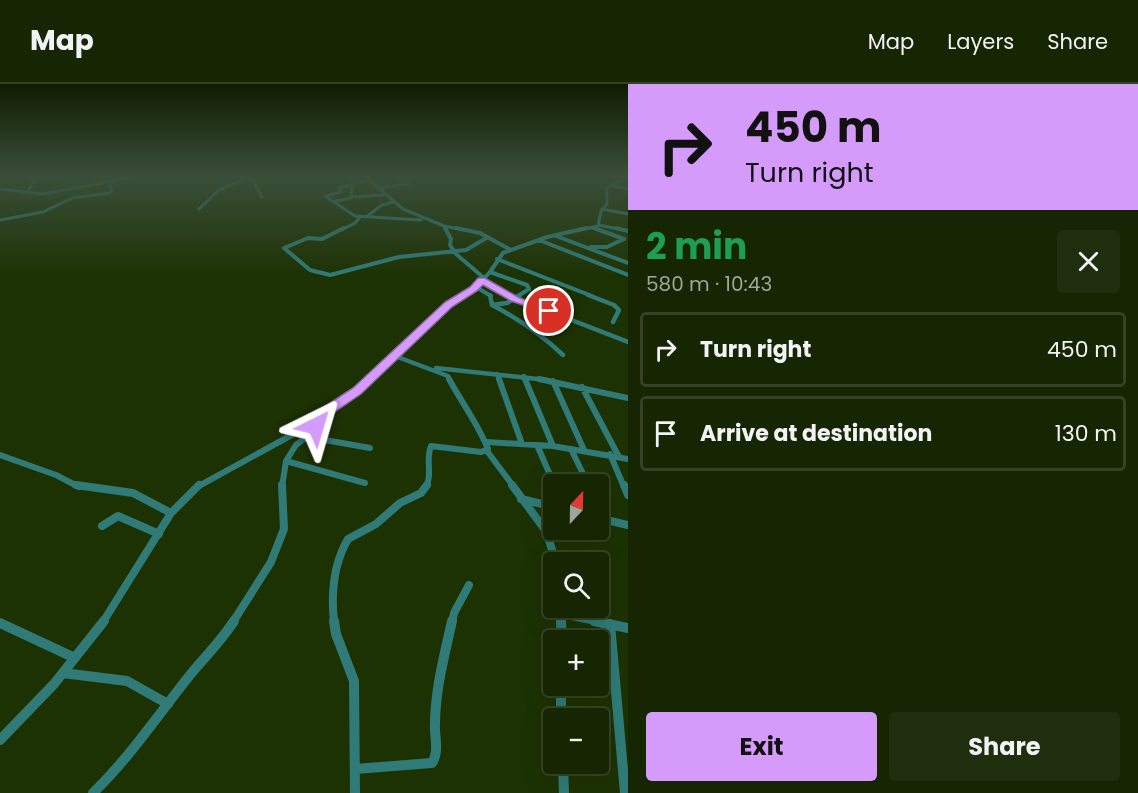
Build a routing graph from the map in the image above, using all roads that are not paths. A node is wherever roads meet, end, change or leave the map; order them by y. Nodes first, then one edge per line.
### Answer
1 (47, 210) edge
2 (345, 210) edge
3 (374, 210) edge
4 (407, 210) edge
5 (602, 210) edge
6 (608, 210) edge
7 (628, 214) edge
8 (362, 217) junction
9 (0, 220) edge
10 (424, 220) junction
11 (444, 226) junction
12 (596, 226) junction
13 (628, 231) edge
14 (556, 236) junction
15 (488, 237) junction
16 (539, 240) junction
17 (588, 247) junction
18 (453, 250) junction
19 (511, 250) junction
20 (497, 259) junction
21 (628, 263) edge
22 (490, 272) junction
23 (628, 274) edge
24 (483, 279) junction
25 (476, 287) junction
26 (514, 299) junction
27 (492, 305) junction
28 (613, 322) dead end
29 (628, 342) edge
30 (563, 355) dead end
31 (395, 356) junction
32 (427, 367) junction
33 (497, 374) junction
34 (524, 376) junction
35 (553, 381) junction
36 (582, 387) junction
37 (628, 399) edge
38 (321, 416) junction
39 (313, 432) junction
40 (487, 442) junction
41 (522, 444) junction
42 (537, 445) junction
43 (553, 447) junction
44 (370, 448) dead end
45 (571, 449) junction
46 (584, 450) junction
47 (487, 451) junction
48 (610, 454) junction
49 (0, 455) edge
50 (619, 457) junction
51 (628, 459) edge
52 (286, 461) junction
53 (550, 474) edge
54 (583, 474) edge
55 (365, 483) dead end
56 (628, 495) edge
57 (521, 499) junction
58 (543, 504) edge
59 (171, 513) junction
60 (609, 520) edge
61 (628, 525) edge
62 (102, 526) dead end
63 (159, 534) junction
64 (553, 552) edge
65 (469, 585) dead end
66 (587, 618) edge
67 (0, 623) edge
68 (610, 624) junction
69 (628, 628) edge
70 (75, 658) junction
71 (63, 673) junction
72 (168, 704) junction
73 (0, 740) edge
74 (355, 769) junction
75 (563, 774) edge
76 (93, 793) edge
77 (355, 793) edge
78 (564, 793) edge
79 (625, 793) edge

1 - 9 street
2 - 8 street
3 - 8 street
4 - 10 street
5 - 12 street
6 - 7 street
8 - 10 street
8 - 18 street
10 - 11 street
11 - 15 street
11 - 18 street
12 - 13 street
12 - 14 street
12 - 17 street
14 - 16 street
14 - 17 street
15 - 18 street
15 - 19 street
16 - 19 street
16 - 23 street
17 - 21 street
18 - 24 street
19 - 20 street
20 - 22 street
20 - 28 street
22 - 24 street
22 - 26 street
24 - 25 street
24 - 26 street
25 - 27 street
25 - 31 street
26 - 27 street
26 - 29 street
27 - 30 street
31 - 32 street
31 - 38 street
32 - 33 street
32 - 40 street
33 - 34 street
33 - 41 street
34 - 35 street
34 - 43 street
35 - 36 street
35 - 46 street
36 - 37 street
36 - 50 street
38 - 39 street
38 - 59 street
39 - 44 street
39 - 52 street
40 - 41 street
40 - 47 street
41 - 42 street
42 - 43 street
42 - 53 street
43 - 45 street
45 - 46 street
45 - 54 street
46 - 48 street
47 - 57 street
47 - 74 street
48 - 50 street
48 - 56 street
49 - 59 street
50 - 51 street
52 - 55 street
52 - 72 street
57 - 58 street
57 - 64 street
59 - 63 street
60 - 61 street
62 - 63 street
63 - 70 street
65 - 74 street
66 - 68 street
67 - 70 street
68 - 69 street
68 - 79 street
70 - 71 street
71 - 72 street
71 - 73 street
72 - 76 street
74 - 77 street
75 - 78 street

